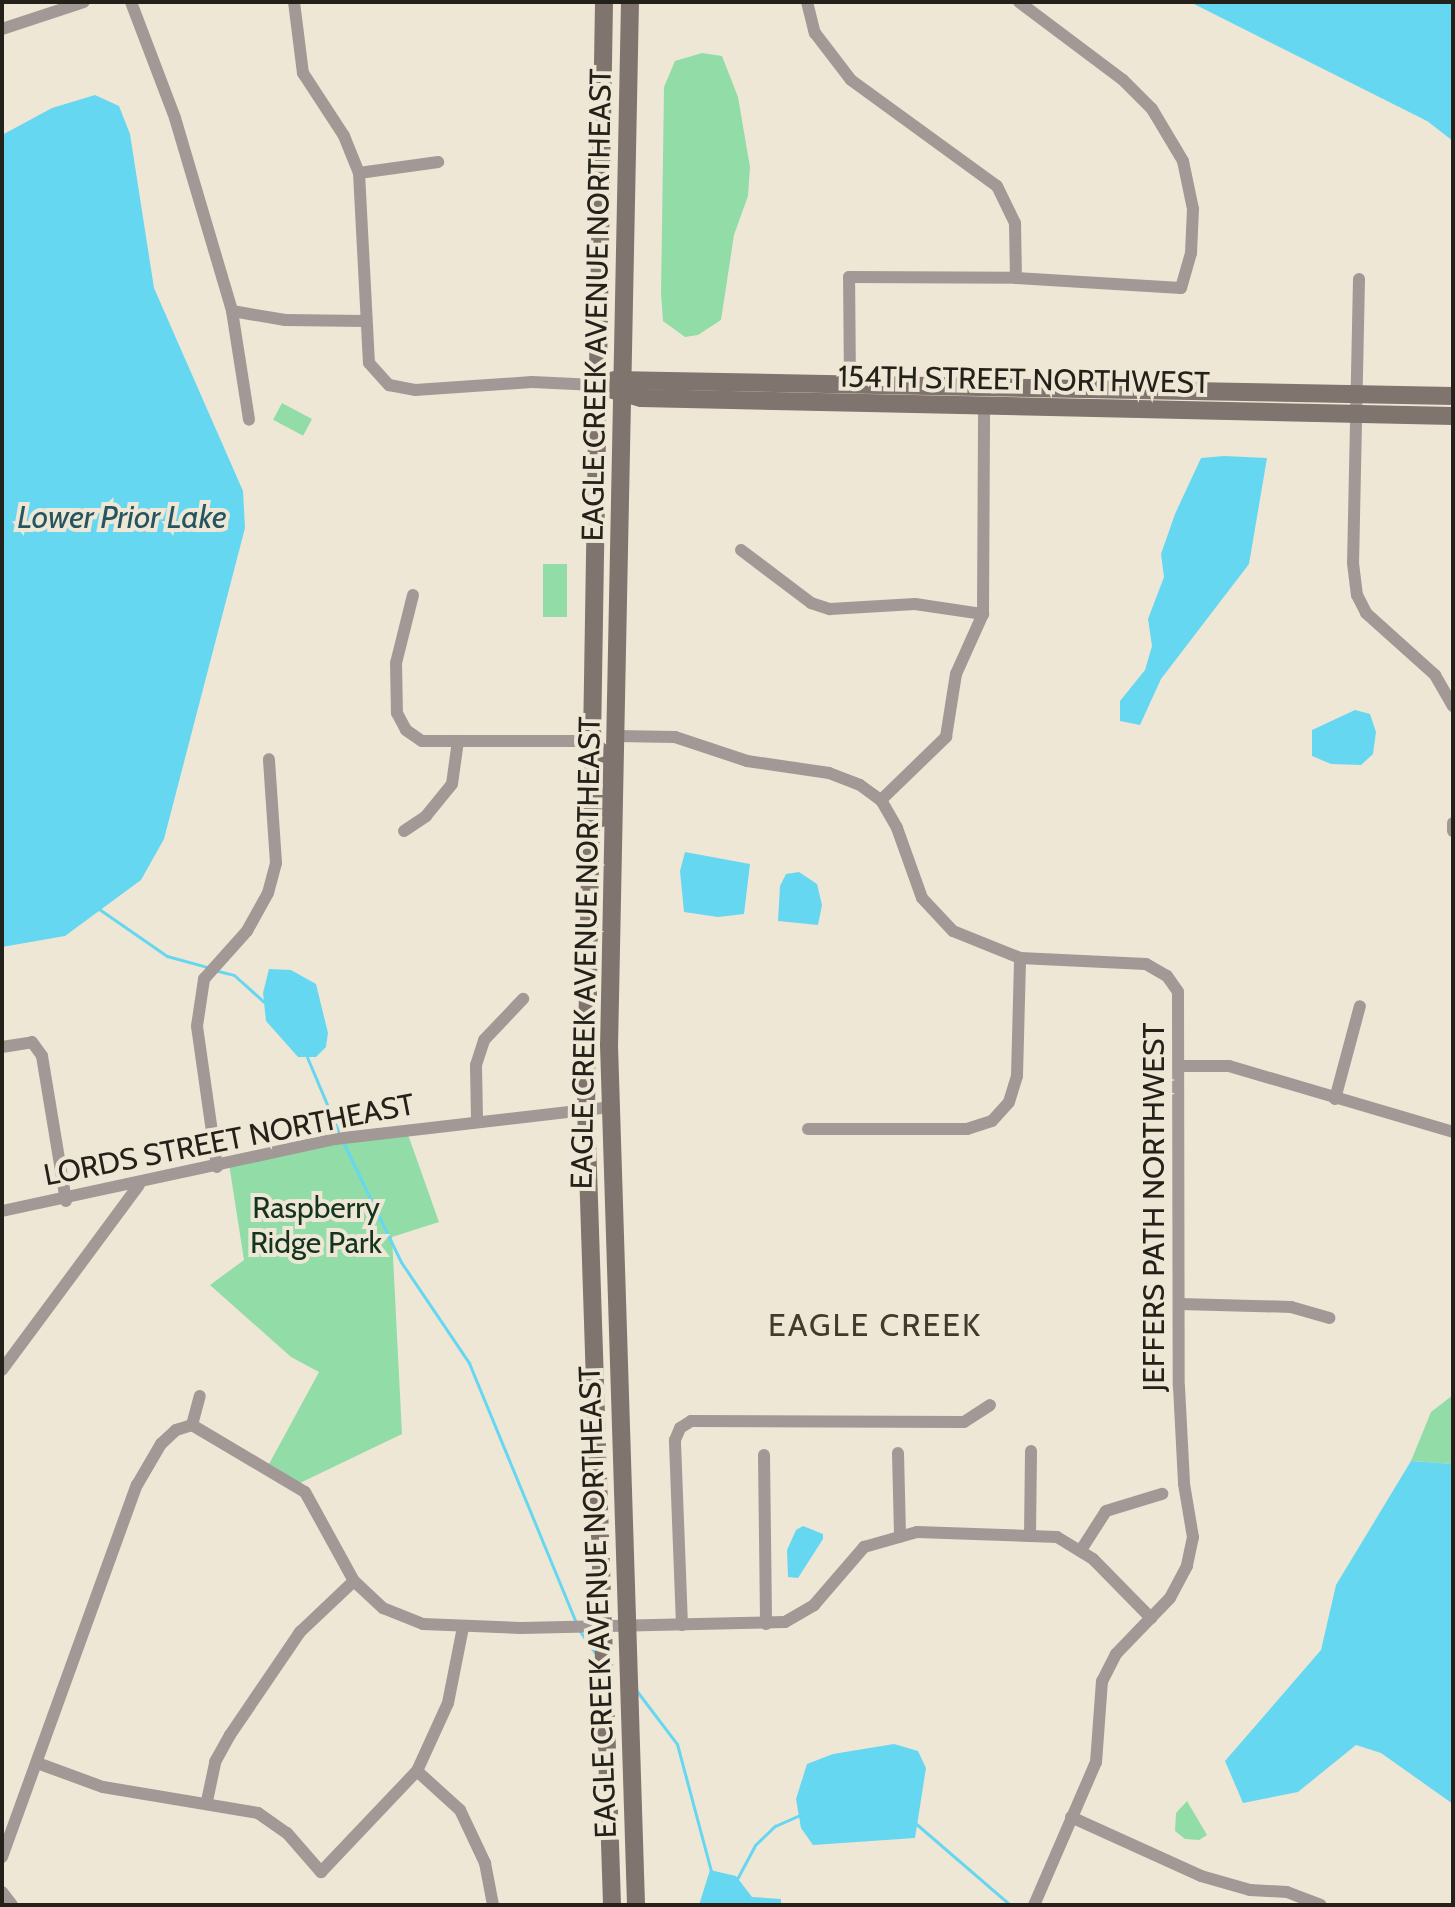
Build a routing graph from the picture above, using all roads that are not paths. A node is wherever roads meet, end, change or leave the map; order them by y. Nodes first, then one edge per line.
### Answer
1 (84, 2) edge
2 (131, 2) edge
3 (294, 2) edge
4 (604, 2) edge
5 (630, 2) edge
6 (807, 2) edge
7 (1019, 2) edge
8 (2, 29) edge
9 (438, 162) dead end
10 (359, 173) junction
11 (1016, 278) junction
12 (1359, 279) dead end
13 (232, 311) junction
14 (365, 321) junction
15 (625, 377) junction
16 (596, 385) junction
17 (850, 385) junction
18 (1356, 395) junction
19 (1453, 396) edge
20 (624, 397) junction
21 (984, 408) junction
22 (1356, 415) junction
23 (1453, 416) edge
24 (249, 420) dead end
25 (741, 550) dead end
26 (413, 595) dead end
27 (983, 614) junction
28 (1453, 706) edge
29 (616, 736) junction
30 (458, 741) junction
31 (589, 741) junction
32 (269, 759) dead end
33 (881, 800) junction
34 (1453, 823) edge
35 (404, 831) dead end
36 (1453, 831) edge
37 (612, 871) junction
38 (1020, 958) junction
39 (523, 999) dead end
40 (1360, 1006) dead end
41 (2, 1047) edge
42 (1181, 1066) junction
43 (1335, 1099) junction
44 (610, 1107) junction
45 (586, 1108) junction
46 (477, 1119) junction
47 (808, 1129) dead end
48 (1453, 1132) edge
49 (217, 1167) junction
50 (139, 1185) junction
51 (66, 1201) junction
52 (2, 1211) edge
53 (1180, 1304) junction
54 (1329, 1318) dead end
55 (2, 1370) edge
56 (200, 1396) dead end
57 (990, 1405) dead end
58 (192, 1425) junction
59 (1031, 1451) dead end
60 (898, 1453) dead end
61 (764, 1455) dead end
62 (1162, 1494) dead end
63 (1030, 1535) junction
64 (900, 1537) junction
65 (1081, 1550) junction
66 (354, 1581) junction
67 (1151, 1618) junction
68 (766, 1624) junction
69 (682, 1625) junction
70 (604, 1626) junction
71 (627, 1626) junction
72 (463, 1627) junction
73 (40, 1764) junction
74 (417, 1771) junction
75 (207, 1801) junction
76 (1071, 1817) junction
77 (2, 1857) edge
78 (2, 1892) edge
79 (12, 1905) edge
80 (493, 1905) edge
81 (612, 1905) edge
82 (636, 1905) edge
83 (1034, 1905) edge
84 (1321, 1905) edge

1 - 8 street
2 - 13 street
3 - 10 street, 154TH STREET NORTHWEST
4 - 16 main road, EAGLE CREEK AVENUE NORTHEAST
5 - 15 main road, EAGLE CREEK AVENUE NORTHEAST
6 - 11 street
7 - 11 street
9 - 10 street
10 - 14 street, 154TH STREET NORTHWEST
11 - 17 street
12 - 18 street
13 - 14 street
13 - 24 street
14 - 16 street, 154TH STREET NORTHWEST
15 - 16 main road, 154TH STREET NORTHWEST
15 - 17 main road, 154TH STREET NORTHWEST
15 - 20 main road, EAGLE CREEK AVENUE NORTHEAST
16 - 20 main road, 154TH STREET NORTHWEST
16 - 31 main road, EAGLE CREEK AVENUE NORTHEAST
17 - 18 main road, 154TH STREET NORTHWEST
18 - 19 main road, 154TH STREET NORTHWEST
18 - 22 street
20 - 21 main road, 154TH STREET NORTHWEST
20 - 29 main road, EAGLE CREEK AVENUE NORTHEAST
21 - 22 main road, 154TH STREET NORTHWEST
21 - 27 street
22 - 23 main road, 154TH STREET NORTHWEST
22 - 28 street
25 - 27 street
26 - 30 street
27 - 33 street
29 - 33 street
29 - 37 main road, EAGLE CREEK AVENUE NORTHEAST
30 - 31 street
30 - 35 street
31 - 37 main road
31 - 45 main road, EAGLE CREEK AVENUE NORTHEAST
32 - 49 street
33 - 38 street, JEFFERS PATH NORTHWEST
34 - 36 street
37 - 44 main road, EAGLE CREEK AVENUE NORTHEAST
38 - 42 street, JEFFERS PATH NORTHWEST
38 - 47 street
39 - 46 street
40 - 43 street
41 - 51 street
42 - 43 street
42 - 53 street, JEFFERS PATH NORTHWEST
43 - 48 street
44 - 45 street, LORDS STREET NORTHEAST
44 - 71 main road, EAGLE CREEK AVENUE NORTHEAST
45 - 46 street, LORDS STREET NORTHEAST
45 - 70 main road, EAGLE CREEK AVENUE NORTHEAST
46 - 49 street, LORDS STREET NORTHEAST
49 - 50 street, LORDS STREET NORTHEAST
50 - 51 street, LORDS STREET NORTHEAST
50 - 55 street
51 - 52 street, LORDS STREET NORTHEAST
53 - 54 street
53 - 67 street, JEFFERS PATH NORTHWEST
56 - 58 street
57 - 69 street
58 - 66 street
58 - 73 street
59 - 63 street
60 - 64 street
61 - 68 street
62 - 65 street
63 - 64 street
63 - 65 street
64 - 68 street
65 - 67 street
66 - 72 street
66 - 75 street
67 - 76 street, JEFFERS PATH NORTHWEST
68 - 69 street
69 - 71 street
70 - 71 street
70 - 72 street
70 - 81 main road, EAGLE CREEK AVENUE NORTHEAST
71 - 82 main road, EAGLE CREEK AVENUE NORTHEAST
72 - 74 street
73 - 75 street
73 - 77 street
74 - 75 street
74 - 80 street
76 - 83 street, JEFFERS PATH NORTHWEST
76 - 84 street
78 - 79 street

